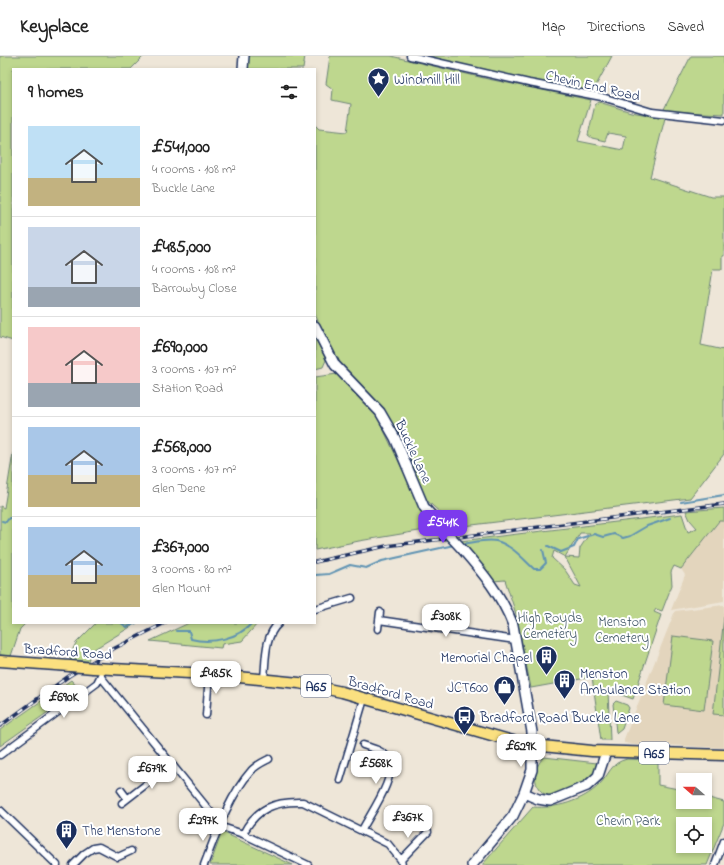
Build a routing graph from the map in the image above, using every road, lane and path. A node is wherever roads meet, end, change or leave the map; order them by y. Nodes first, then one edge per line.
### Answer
1 (244, 56) edge
2 (410, 56) edge
3 (244, 68) edge
4 (724, 120) edge
5 (316, 328) edge
6 (352, 598) dead end
7 (316, 609) edge
8 (380, 612) dead end
9 (379, 620) junction
10 (278, 624) edge
11 (378, 629) dead end
12 (516, 640) junction
13 (0, 661) edge
14 (99, 671) junction
15 (209, 674) junction
16 (264, 678) junction
17 (364, 699) junction
18 (206, 715) dead end
19 (363, 745) dead end
20 (533, 746) junction
21 (606, 752) junction
22 (0, 755) edge
23 (724, 756) edge
24 (270, 759) dead end
25 (171, 765) junction
26 (340, 780) dead end
27 (121, 790) dead end
28 (524, 793) junction
29 (0, 810) edge
30 (219, 826) junction
31 (362, 830) junction
32 (428, 832) dead end
33 (243, 834) junction
34 (724, 841) edge
35 (130, 851) dead end
36 (402, 862) edge
37 (57, 865) edge
38 (73, 865) edge
39 (204, 865) edge
40 (308, 865) edge
41 (472, 865) edge
42 (715, 865) edge

1 - 3 street
2 - 4 street, Chevin End Road
5 - 12 street, Buckle Lane, bridge
6 - 7 street
8 - 9 street
9 - 11 street
9 - 12 street
10 - 16 street
12 - 20 street, Buckle Lane
13 - 14 main road, Bradford Road / A65, bridge
14 - 15 main road, Bradford Road / A65
14 - 22 street
14 - 25 street
15 - 16 main road, Bradford Road / A65
15 - 18 street
16 - 17 main road, Bradford Road / A65
17 - 20 main road, Bradford Road / A65
17 - 26 street
19 - 31 street
20 - 21 main road, Bradford Road / A65
20 - 28 street, Buckle Lane
21 - 23 main road, Bradford Road / A65
21 - 28 street
24 - 30 street
25 - 27 street
25 - 30 street
28 - 41 street, Buckle Lane
29 - 37 street
30 - 33 street
30 - 39 street
31 - 33 street
31 - 36 street
32 - 36 street
33 - 40 street
34 - 42 street
35 - 38 street

